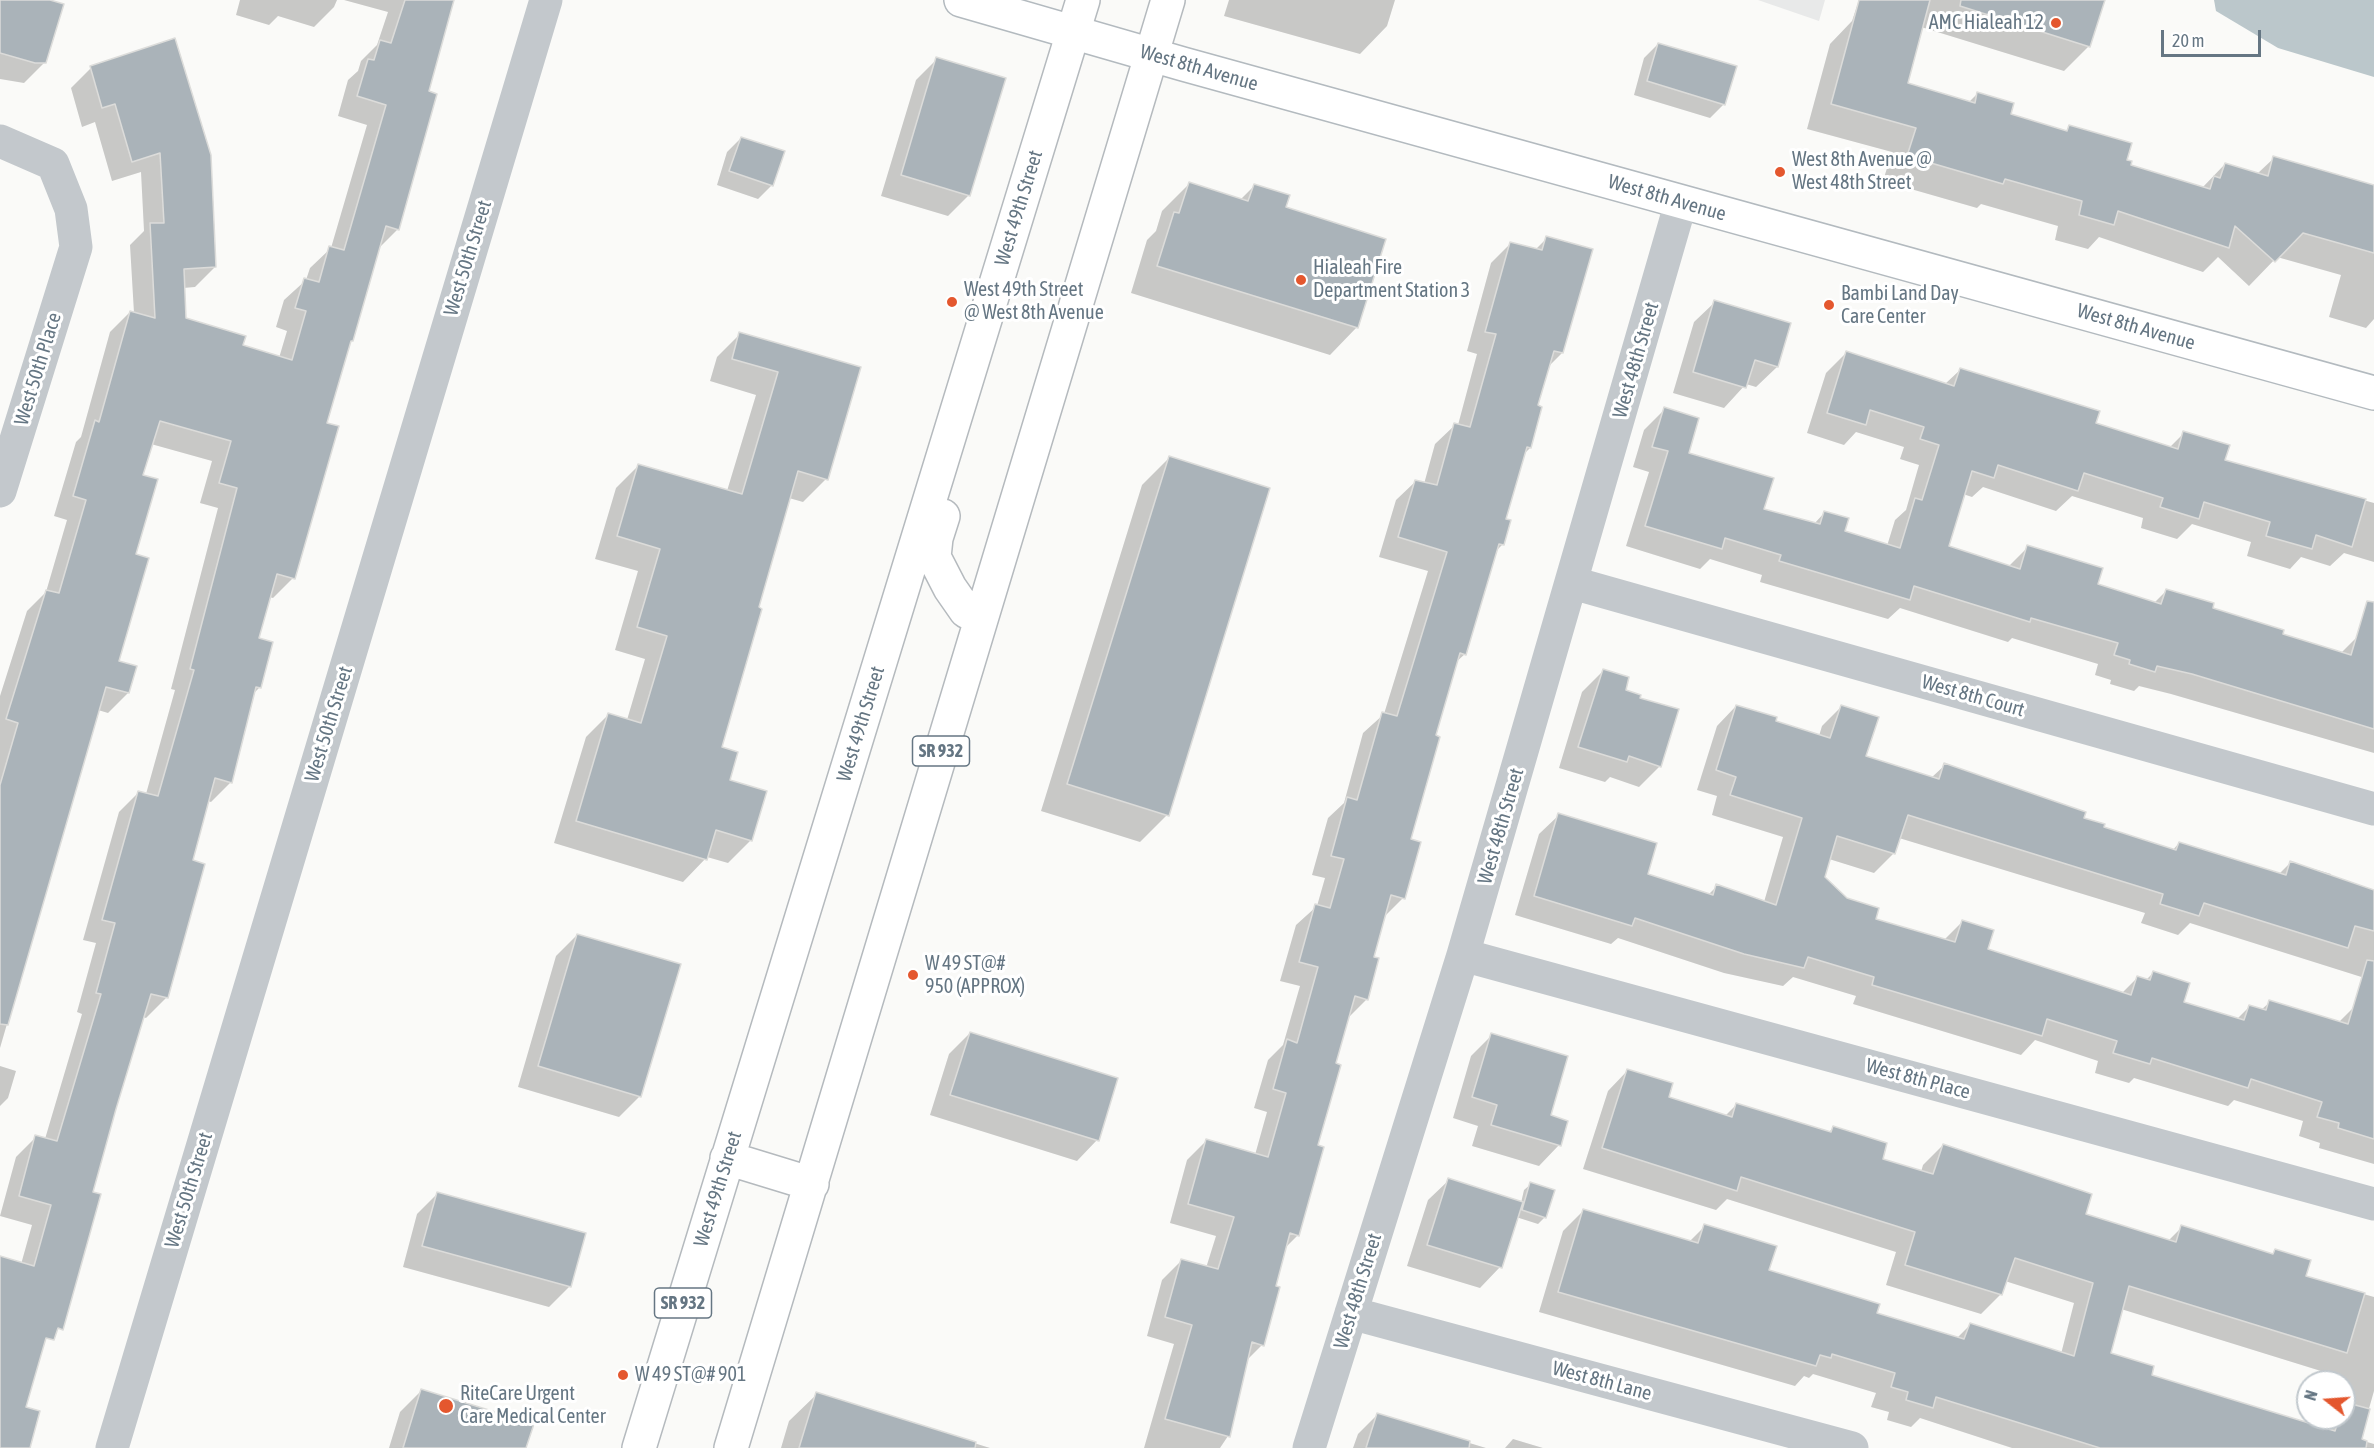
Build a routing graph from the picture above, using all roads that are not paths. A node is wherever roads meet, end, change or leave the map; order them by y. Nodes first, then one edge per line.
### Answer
1 (546, 0) edge
2 (961, 0) edge
3 (1083, 0) edge
4 (1168, 0) edge
5 (1073, 32) junction
6 (1152, 55) junction
7 (0, 141) edge
8 (1682, 202) junction
9 (974, 356) junction
10 (2374, 393) edge
11 (0, 491) edge
12 (1572, 583) junction
13 (981, 619) junction
14 (2374, 809) edge
15 (1463, 955) junction
16 (727, 1158) junction
17 (812, 1184) junction
18 (2374, 1204) edge
19 (1351, 1313) junction
20 (641, 1443) edge
21 (112, 1448) edge
22 (731, 1448) edge
23 (1309, 1448) edge
24 (1852, 1448) edge

1 - 21 street, West 50th Street
2 - 5 main road, West 8th Avenue
3 - 5 main road, West 49th Street / SR 932
4 - 6 main road, SR 932
5 - 6 main road, West 8th Avenue
5 - 9 main road, West 49th Street / SR 932
6 - 8 main road, West 8th Avenue
6 - 13 main road, SR 932
7 - 11 street, West 50th Place
8 - 10 main road, West 8th Avenue
8 - 12 street, West 48th Street
9 - 13 main road
9 - 16 main road, West 49th Street / SR 932
12 - 14 street, West 8th Court
12 - 15 street, West 48th Street
13 - 17 main road, SR 932
15 - 18 street, West 8th Place
15 - 19 street, West 48th Street
16 - 17 main road
16 - 20 main road, West 49th Street / SR 932
17 - 22 main road, SR 932
19 - 23 street, West 48th Street
19 - 24 street, West 8th Lane

